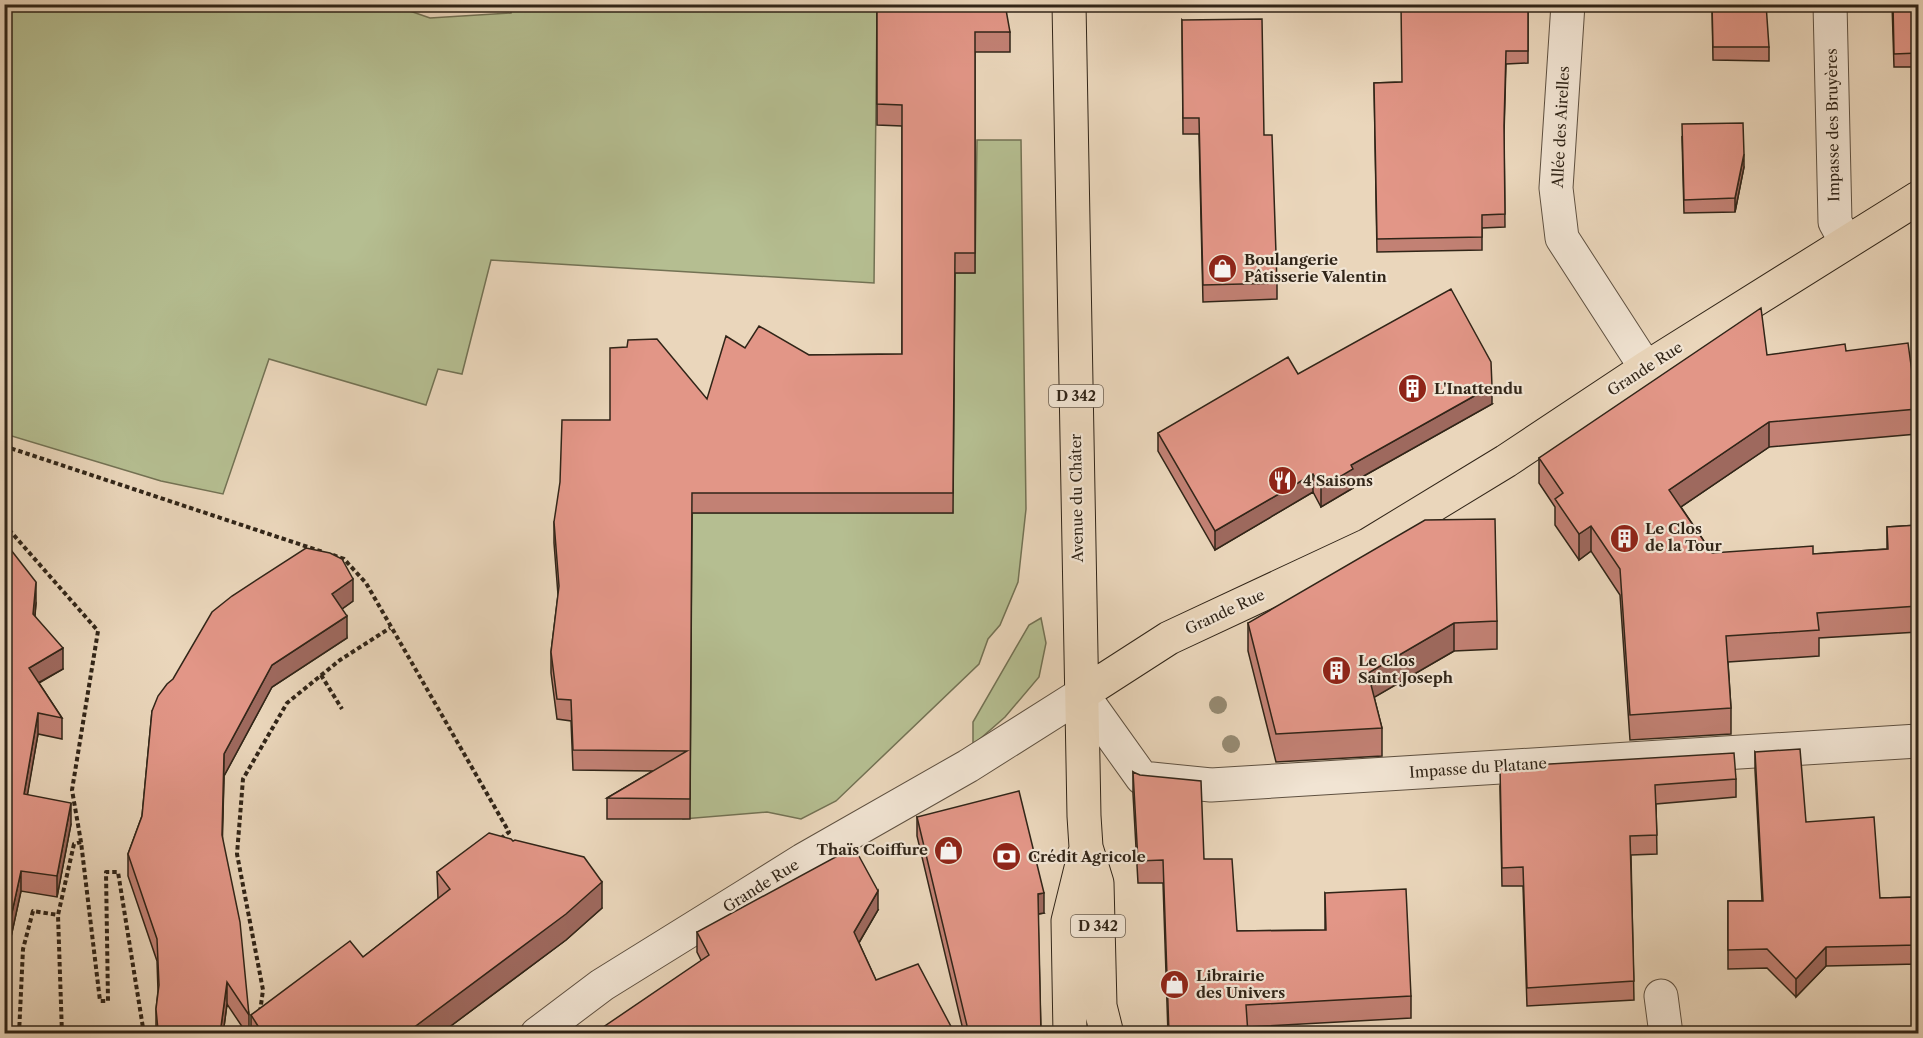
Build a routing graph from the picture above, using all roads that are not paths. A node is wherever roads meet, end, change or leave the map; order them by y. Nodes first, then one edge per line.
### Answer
1 (1069, 4) edge
2 (1568, 4) edge
3 (1830, 4) edge
4 (1918, 198) edge
5 (1846, 242) junction
6 (1646, 368) junction
7 (1082, 694) junction
8 (1918, 741) edge
9 (1086, 848) junction
10 (1661, 996) dead end
11 (537, 1034) edge
12 (1070, 1034) edge
13 (1107, 1034) edge
14 (1666, 1034) edge

1 - 7 main road, Avenue du Châter / D 342
2 - 6 street, Allée des Airelles
3 - 5 street, Impasse des Bruyères
4 - 5 main road, Grande Rue
5 - 6 main road, Grande Rue
6 - 7 main road, Grande Rue
7 - 8 street, Impasse du Platane
7 - 9 main road, Avenue du Châter / D 342
7 - 11 street, Grande Rue
9 - 12 main road, Avenue du Châter
9 - 13 main road, Avenue du Châter / D 342
10 - 14 street

